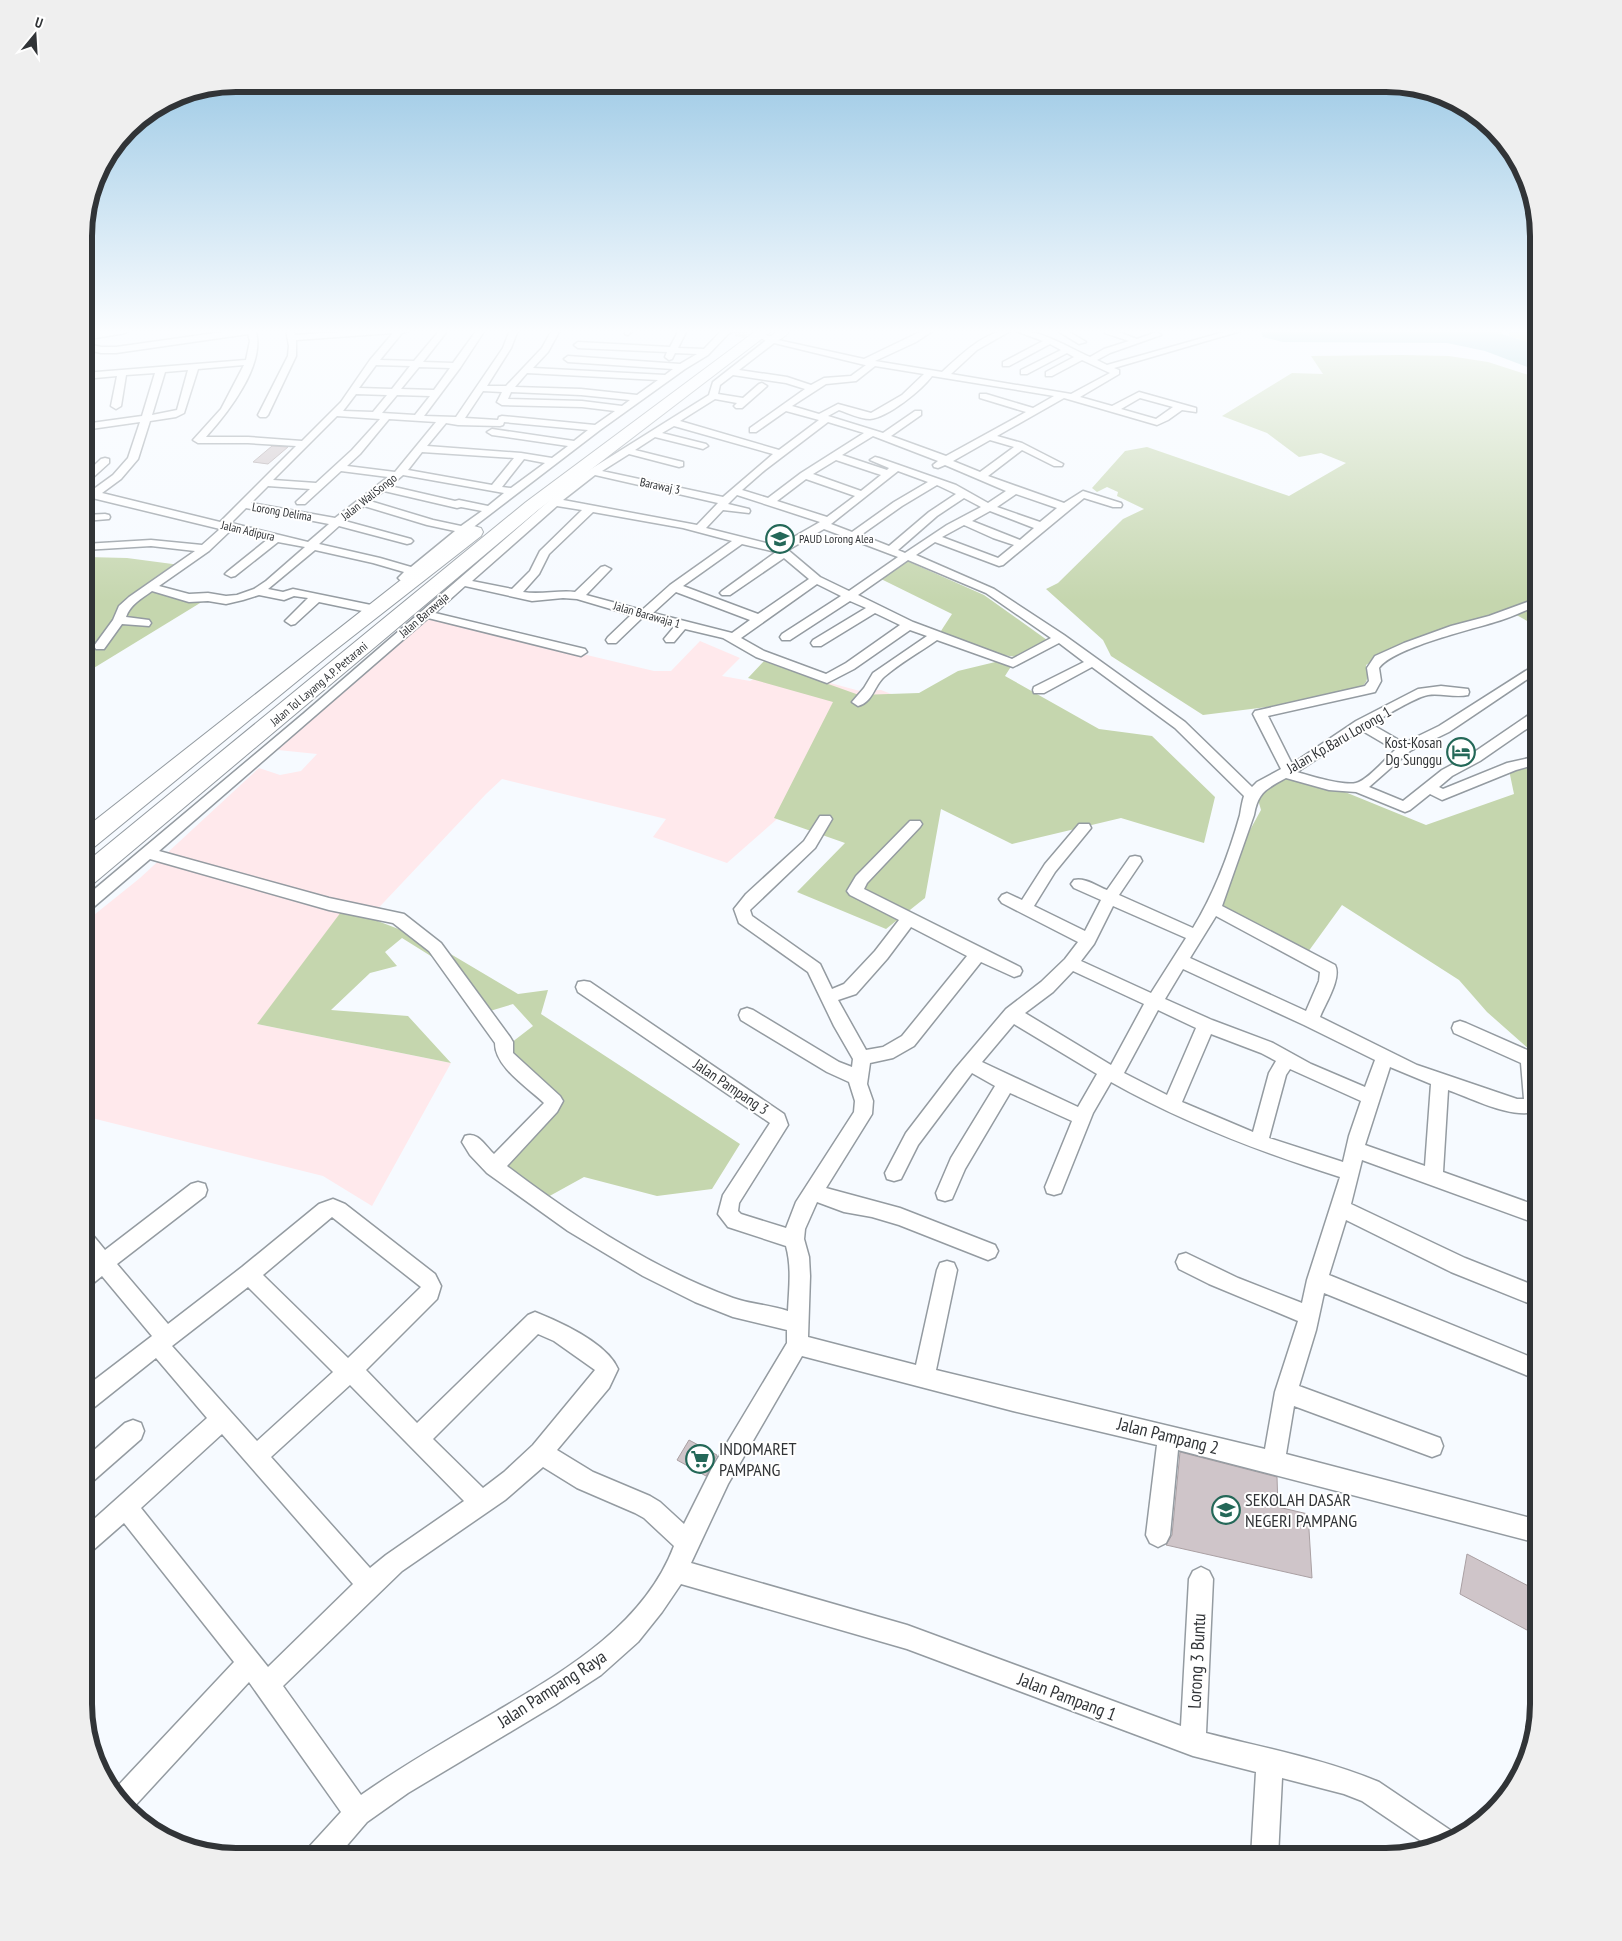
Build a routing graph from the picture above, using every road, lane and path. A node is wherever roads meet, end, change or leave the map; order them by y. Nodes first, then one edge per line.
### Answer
1 (443, 420) edge
2 (154, 421) edge
3 (215, 421) edge
4 (260, 421) edge
5 (327, 421) edge
6 (384, 421) edge
7 (447, 421) edge
8 (501, 421) junction
9 (608, 421) edge
10 (634, 421) edge
11 (644, 421) edge
12 (766, 421) edge
13 (820, 421) edge
14 (832, 421) edge
15 (907, 421) edge
16 (1019, 421) edge
17 (458, 422) joint
18 (672, 422) joint
19 (144, 423) junction
20 (166, 424) dead end
21 (93, 426) edge
22 (257, 426) junction
23 (597, 428) junction
24 (753, 430) dead end
25 (872, 432) junction
26 (654, 434) junction
27 (884, 436) junction
28 (989, 437) junction
29 (304, 444) junction
30 (485, 444) junction
31 (578, 444) junction
32 (703, 446) dead end
33 (1021, 446) junction
34 (421, 449) junction
35 (628, 451) junction
36 (780, 453) junction
37 (521, 456) junction
38 (834, 456) junction
39 (875, 460) dead end
40 (945, 460) junction
41 (105, 461) dead end
42 (679, 464) dead end
43 (1058, 464) dead end
44 (471, 466) dead end
45 (339, 468) junction
46 (892, 471) junction
47 (93, 472) edge
48 (594, 472) junction
49 (399, 473) junction
50 (805, 475) junction
51 (922, 475) junction
52 (981, 476) junction
53 (937, 481) junction
54 (264, 483) junction
55 (553, 483) junction
56 (319, 486) junction
57 (479, 486) junction
58 (382, 487) junction
59 (495, 488) junction
60 (1014, 490) junction
61 (93, 491) edge
62 (735, 491) junction
63 (514, 492) junction
64 (964, 493) junction
65 (93, 495) edge
66 (863, 495) junction
67 (772, 501) junction
68 (301, 502) dead end
69 (362, 502) junction
70 (458, 504) junction
71 (723, 504) junction
72 (245, 505) junction
73 (1117, 505) dead end
74 (988, 507) junction
75 (1065, 507) junction
76 (591, 508) junction
77 (744, 511) dead end
78 (105, 516) dead end
79 (93, 517) edge
80 (964, 521) junction
81 (337, 522) junction
82 (431, 523) junction
83 (491, 523) junction
84 (826, 523) junction
85 (226, 526) junction
86 (1042, 527) junction
87 (699, 529) junction
88 (463, 530) junction
89 (853, 536) junction
90 (276, 538) junction
91 (934, 538) junction
92 (740, 540) junction
93 (407, 541) dead end
94 (1022, 544) junction
95 (93, 546) edge
96 (312, 546) junction
97 (205, 549) junction
98 (782, 551) junction
99 (890, 551) junction
100 (907, 556) junction
101 (605, 569) dead end
102 (412, 571) junction
103 (231, 574) dead end
104 (816, 579) junction
105 (462, 582) junction
106 (149, 587) junction
107 (674, 587) junction
108 (258, 591) junction
109 (726, 593) dead end
110 (514, 594) junction
111 (851, 595) junction
112 (578, 596) junction
113 (314, 599) junction
114 (1530, 605) edge
115 (367, 608) junction
116 (875, 608) junction
117 (425, 614) junction
118 (642, 614) junction
119 (759, 619) junction
120 (119, 620) junction
121 (291, 621) dead end
122 (145, 623) dead end
123 (909, 624) junction
124 (682, 625) junction
125 (935, 636) junction
126 (734, 637) junction
127 (786, 637) dead end
128 (1060, 638) junction
129 (670, 639) dead end
130 (612, 640) dead end
131 (817, 643) dead end
132 (100, 646) dead end
133 (581, 652) dead end
134 (1093, 662) junction
135 (1530, 672) edge
136 (1039, 690) dead end
137 (269, 692) junction
138 (1463, 692) dead end
139 (858, 702) dead end
140 (1478, 707) joint
141 (1530, 720) edge
142 (1361, 724) junction
143 (1404, 749) junction
144 (1530, 762) edge
145 (1281, 774) junction
146 (1358, 788) junction
147 (1424, 793) junction
148 (1251, 796) junction
149 (826, 819) dead end
150 (916, 824) dead end
151 (1084, 828) dead end
152 (93, 835) edge
153 (148, 853) junction
154 (93, 857) edge
155 (1135, 861) dead end
156 (93, 871) edge
157 (1079, 884) dead end
158 (93, 885) edge
159 (1110, 897) junction
160 (1007, 899) dead end
161 (93, 900) edge
162 (1025, 908) junction
163 (1213, 908) junction
164 (908, 919) junction
165 (1194, 935) junction
166 (1088, 940) junction
167 (978, 954) junction
168 (1179, 960) junction
169 (1071, 963) junction
170 (1014, 971) dead end
171 (584, 987) dead end
172 (828, 997) junction
173 (1154, 1000) junction
174 (1012, 1014) junction
175 (747, 1015) dead end
176 (1310, 1020) junction
177 (1206, 1026) junction
178 (1460, 1028) dead end
179 (862, 1058) junction
180 (1384, 1058) junction
181 (1287, 1059) junction
182 (1530, 1062) edge
183 (970, 1064) junction
184 (1111, 1075) junction
185 (858, 1078) junction
186 (1440, 1081) junction
187 (1006, 1083) junction
188 (1370, 1097) junction
189 (1172, 1105) junction
190 (1530, 1106) edge
191 (1083, 1118) junction
192 (470, 1142) dead end
193 (1259, 1142) junction
194 (1355, 1149) junction
195 (494, 1167) junction
196 (1349, 1172) junction
197 (894, 1173) dead end
198 (1433, 1177) junction
199 (1054, 1187) dead end
200 (198, 1190) dead end
201 (812, 1192) junction
202 (945, 1193) dead end
203 (1341, 1208) junction
204 (1530, 1212) edge
205 (794, 1239) junction
206 (92, 1249) edge
207 (988, 1251) dead end
208 (103, 1262) junction
209 (1186, 1262) dead end
210 (947, 1270) dead end
211 (92, 1271) edge
212 (250, 1274) junction
213 (1317, 1280) junction
214 (1530, 1294) edge
215 (1308, 1315) junction
216 (798, 1334) junction
217 (162, 1340) junction
218 (1530, 1367) edge
219 (349, 1372) junction
220 (924, 1377) junction
221 (1286, 1392) junction
222 (92, 1395) edge
223 (222, 1418) junction
224 (133, 1431) dead end
225 (1169, 1436) junction
226 (417, 1440) junction
227 (1432, 1446) dead end
228 (541, 1452) junction
229 (255, 1457) junction
230 (1273, 1463) junction
231 (92, 1467) edge
232 (480, 1503) junction
233 (126, 1507) junction
234 (1530, 1530) edge
235 (92, 1531) edge
236 (1158, 1536) dead end
237 (687, 1542) junction
238 (676, 1571) junction
239 (1201, 1579) dead end
240 (369, 1585) junction
241 (249, 1664) junction
242 (267, 1685) junction
243 (1193, 1742) junction
244 (1270, 1762) junction
245 (125, 1796) edge
246 (358, 1812) junction
247 (1440, 1838) edge
248 (326, 1848) edge
249 (1265, 1848) edge

1 - 34 street, Jalan WaliSongo
2 - 19 street
3 - 22 street
4 - 22 street
5 - 29 street
6 - 45 street
7 - 17 street
8 - 17 street
8 - 23 street
8 - 30 street
9 - 23 street
10 - 55 highway
11 - 55 highway
12 - 24 street
13 - 36 street
14 - 25 street
15 - 27 street
16 - 28 street
18 - 26 street, Jalan Barawaja
18 - 36 street
19 - 20 street
19 - 21 street
19 - 61 street
22 - 29 street
23 - 31 street
25 - 27 street
25 - 38 street
26 - 32 street
26 - 35 street, Jalan Barawaja
27 - 40 street
28 - 33 street
28 - 40 street
29 - 54 street
30 - 31 street
30 - 34 street
30 - 37 street
30 - 44 street
31 - 55 street
33 - 43 street
33 - 52 street
34 - 49 street, Jalan WaliSongo
35 - 42 street
35 - 48 street, Jalan Barawaja
36 - 62 street
37 - 55 street
37 - 59 street
38 - 46 street
38 - 50 street
39 - 46 street
40 - 51 street
40 - 52 street
41 - 47 street
45 - 49 street
45 - 56 street
46 - 51 street
46 - 66 street
48 - 55 street, Jalan Barawaja
48 - 71 street, Barawaj 3
49 - 57 street
49 - 58 street, Jalan WaliSongo
50 - 66 street
50 - 67 street
51 - 53 street
52 - 60 street
53 - 64 street
53 - 89 street
54 - 56 street
54 - 72 street
55 - 63 street
55 - 76 street
55 - 83 highway, Jalan Tol Layang A.P. Pettarani
55 - 105 street, Jalan Barawaja
55 - 137 highway
56 - 68 street
57 - 59 street
57 - 70 street
58 - 69 street, Jalan WaliSongo
58 - 70 street
59 - 63 street
60 - 74 street
60 - 75 street
62 - 67 street
62 - 71 street
63 - 88 street
64 - 74 street
64 - 99 street
65 - 85 street, Jalan Adipura
66 - 84 street
67 - 84 street
69 - 81 street, Jalan WaliSongo
69 - 82 street
70 - 82 street
70 - 83 street
71 - 77 street, Barawaj 3
71 - 87 street
72 - 81 street, Lorong Delima
72 - 85 street
73 - 75 street
74 - 80 street
74 - 86 street
75 - 86 street
76 - 87 street
76 - 110 street
78 - 79 street
80 - 91 street
80 - 94 street
81 - 93 street, Lorong Delima
81 - 96 street, Jalan WaliSongo
82 - 88 street
83 - 154 highway, Jalan Tol Layang A.P. Pettarani
83 - 156 highway, Jalan Tol Layang A.P. Pettarani
83 - 158 highway
84 - 89 street
84 - 98 street
85 - 90 street, Jalan Adipura
85 - 97 street
86 - 94 street
87 - 92 street
88 - 102 street
89 - 99 street
90 - 96 street, Jalan Adipura
90 - 103 street
91 - 94 street
91 - 100 street
92 - 98 street
92 - 107 street
95 - 97 street
96 - 102 street, Jalan Adipura
96 - 108 street
97 - 106 street
98 - 104 street
98 - 109 street
99 - 100 street
100 - 111 street
100 - 128 street
101 - 112 street
102 - 115 street
104 - 111 street
104 - 119 street
105 - 110 street, Jalan Barawaja 1
105 - 117 street, Jalan Barawaja
106 - 108 street
106 - 120 street
107 - 118 street
107 - 119 street
108 - 113 street
110 - 112 street, Jalan Barawaja 1
111 - 116 street
111 - 127 street
112 - 118 street, Jalan Barawaja 1
113 - 115 street
113 - 121 street
114 - 145 street
115 - 137 street
116 - 123 street
116 - 131 street
117 - 133 street
117 - 153 street, Jalan Barawaja
118 - 124 street, Jalan Barawaja 1
118 - 130 street
119 - 126 street
120 - 122 street
120 - 132 street
123 - 125 street
123 - 126 street, Jalan Barawaja 1
124 - 126 street, Jalan Barawaja 1
124 - 129 street
125 - 128 street
125 - 139 street
128 - 134 street
134 - 136 street
134 - 148 street
135 - 140 street
137 - 152 highway
138 - 142 street, Jalan Kp.Baru Lorong 1
140 - 143 street
141 - 147 street
142 - 143 street
142 - 145 street, Jalan Kp.Baru Lorong 1
143 - 146 street
144 - 147 street
145 - 146 street
145 - 148 street, Jalan Kp.Baru Lorong 1
146 - 147 street
148 - 163 street
149 - 172 street
150 - 164 street
151 - 162 street
153 - 161 street, Jalan Barawaja
153 - 195 street
155 - 159 street
157 - 159 street
159 - 165 street
159 - 166 street
160 - 162 street
162 - 166 street
163 - 165 street
163 - 176 street
164 - 167 street
164 - 172 street
165 - 168 street
166 - 169 street
167 - 170 street
167 - 179 street
168 - 173 street
168 - 176 street
169 - 173 street
169 - 174 street
171 - 205 street, Jalan Pampang 3
172 - 179 street
173 - 177 street
173 - 184 street
174 - 183 street
174 - 184 street
175 - 185 street
176 - 180 street
177 - 181 street
177 - 189 street
178 - 182 street
179 - 185 street
180 - 186 street
180 - 188 street
181 - 188 street
181 - 193 street
183 - 187 street
183 - 197 street
184 - 189 street
184 - 191 street
185 - 201 street
186 - 190 street
186 - 198 street
187 - 191 street
187 - 202 street
188 - 194 street
189 - 193 street
191 - 199 street
192 - 195 street, Jalan Pampang 2
193 - 196 street
194 - 196 street
194 - 198 street
195 - 216 street, Jalan Pampang 2
196 - 203 street
198 - 204 street
200 - 208 street
201 - 205 street
201 - 207 street
203 - 213 street
203 - 214 street
205 - 216 street
206 - 208 street
208 - 211 street
208 - 217 street
209 - 215 street
210 - 220 street
212 - 217 street
212 - 219 street
212 - 219 street
213 - 215 street
213 - 218 street
215 - 221 street
216 - 220 street, Jalan Pampang 2
216 - 237 street, Jalan Pampang Raya
217 - 222 street
217 - 223 street
219 - 226 street
219 - 229 street
220 - 225 street, Jalan Pampang 2
221 - 227 street
221 - 230 street
223 - 229 street
223 - 233 street
224 - 231 street
225 - 230 street, Jalan Pampang 2
225 - 236 street
226 - 228 street
226 - 232 street
228 - 232 street
228 - 237 street
229 - 240 street
230 - 234 street, Jalan Pampang 2
232 - 240 street
233 - 235 street
233 - 241 street
237 - 238 street, Jalan Pampang Raya
238 - 243 street, Jalan Pampang 1
238 - 246 street, Jalan Pampang Raya
239 - 243 street, Lorong 3 Buntu
240 - 242 street
241 - 242 street
241 - 245 street
242 - 246 street
243 - 244 street, Jalan Pampang 1
244 - 247 street, Jalan Pampang 1
244 - 249 street
246 - 248 street, Jalan Pampang Raya

